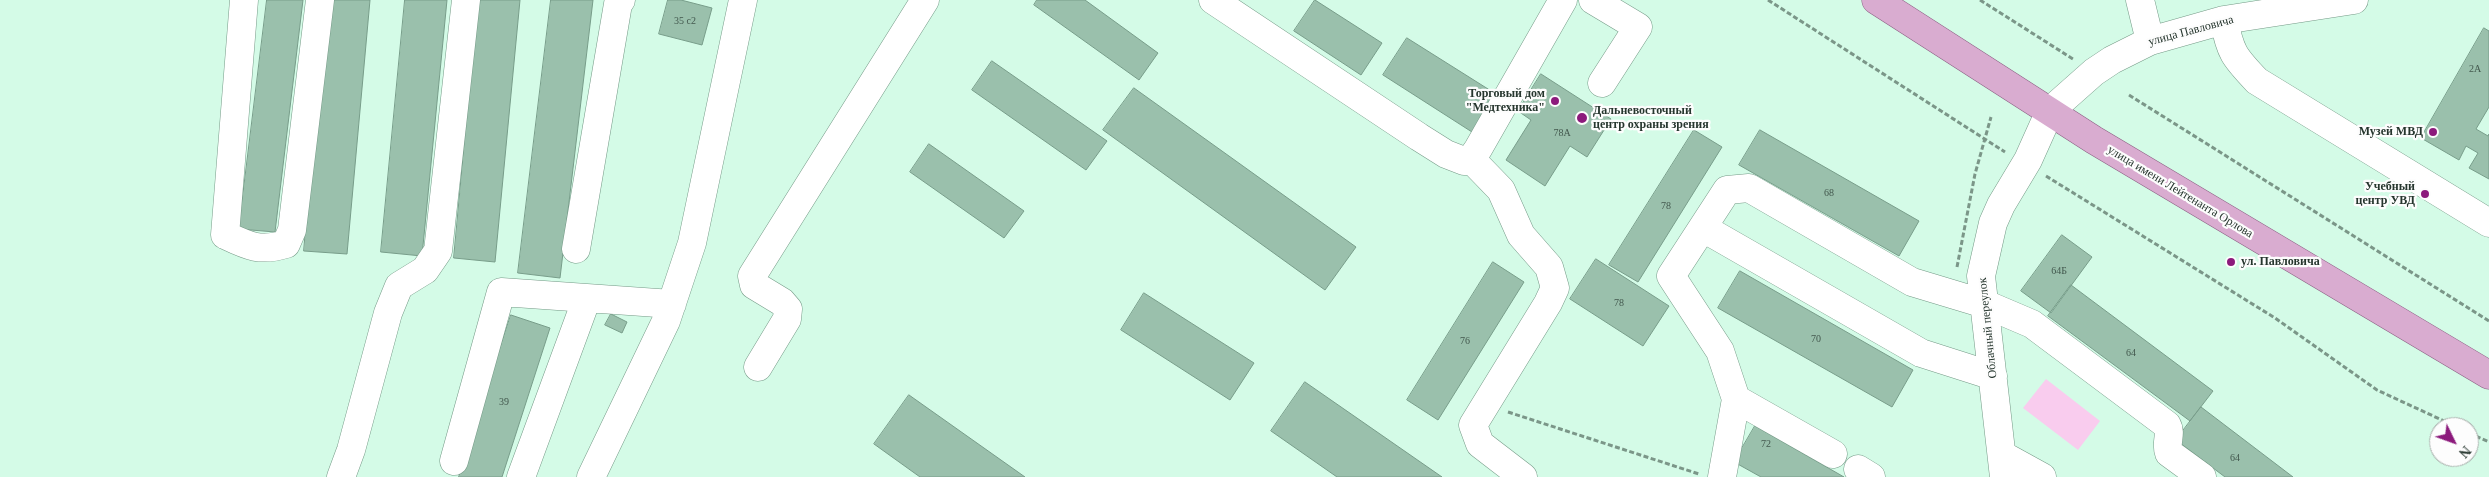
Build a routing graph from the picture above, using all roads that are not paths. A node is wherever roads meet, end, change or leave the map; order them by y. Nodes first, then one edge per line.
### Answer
1 (244, 0) edge
2 (320, 0) edge
3 (466, 0) edge
4 (621, 0) edge
5 (743, 0) edge
6 (925, 0) edge
7 (1213, 0) edge
8 (1563, 0) edge
9 (1593, 0) edge
10 (1876, 0) edge
11 (2140, 0) edge
12 (2354, 0) edge
13 (2224, 20) junction
14 (2150, 41) junction
15 (1602, 83) dead end
16 (2050, 111) junction
17 (1471, 159) junction
18 (2489, 223) edge
19 (1703, 228) junction
20 (576, 249) dead end
21 (587, 298) junction
22 (672, 304) junction
23 (1985, 304) junction
24 (758, 367) dead end
25 (2489, 375) edge
26 (1993, 376) junction
27 (1736, 399) junction
28 (1833, 454) dead end
29 (454, 461) dead end
30 (2003, 466) edge
31 (342, 477) edge
32 (521, 477) edge
33 (590, 477) edge
34 (1523, 477) edge
35 (1722, 477) edge
36 (2042, 477) edge
37 (2202, 477) edge

1 - 2 street
3 - 31 street
4 - 20 street
5 - 22 street
6 - 24 street
7 - 17 street
8 - 17 street
9 - 15 street
10 - 16 main road, улица имени Лейтенанта Орлова
11 - 14 street
12 - 13 street, улица Павловича
13 - 14 street, улица Павловича
13 - 18 street
14 - 16 street, улица Павловича
16 - 23 street, Облачный переулок
16 - 25 main road, улица имени Лейтенанта Орлова
17 - 34 street
19 - 23 street
19 - 26 street
19 - 27 street
21 - 22 street
21 - 29 street
21 - 32 street
22 - 33 street
23 - 26 street, Облачный переулок
23 - 37 street
26 - 30 street, Облачный переулок
27 - 28 street
27 - 35 street
30 - 36 street, Облачный переулок

